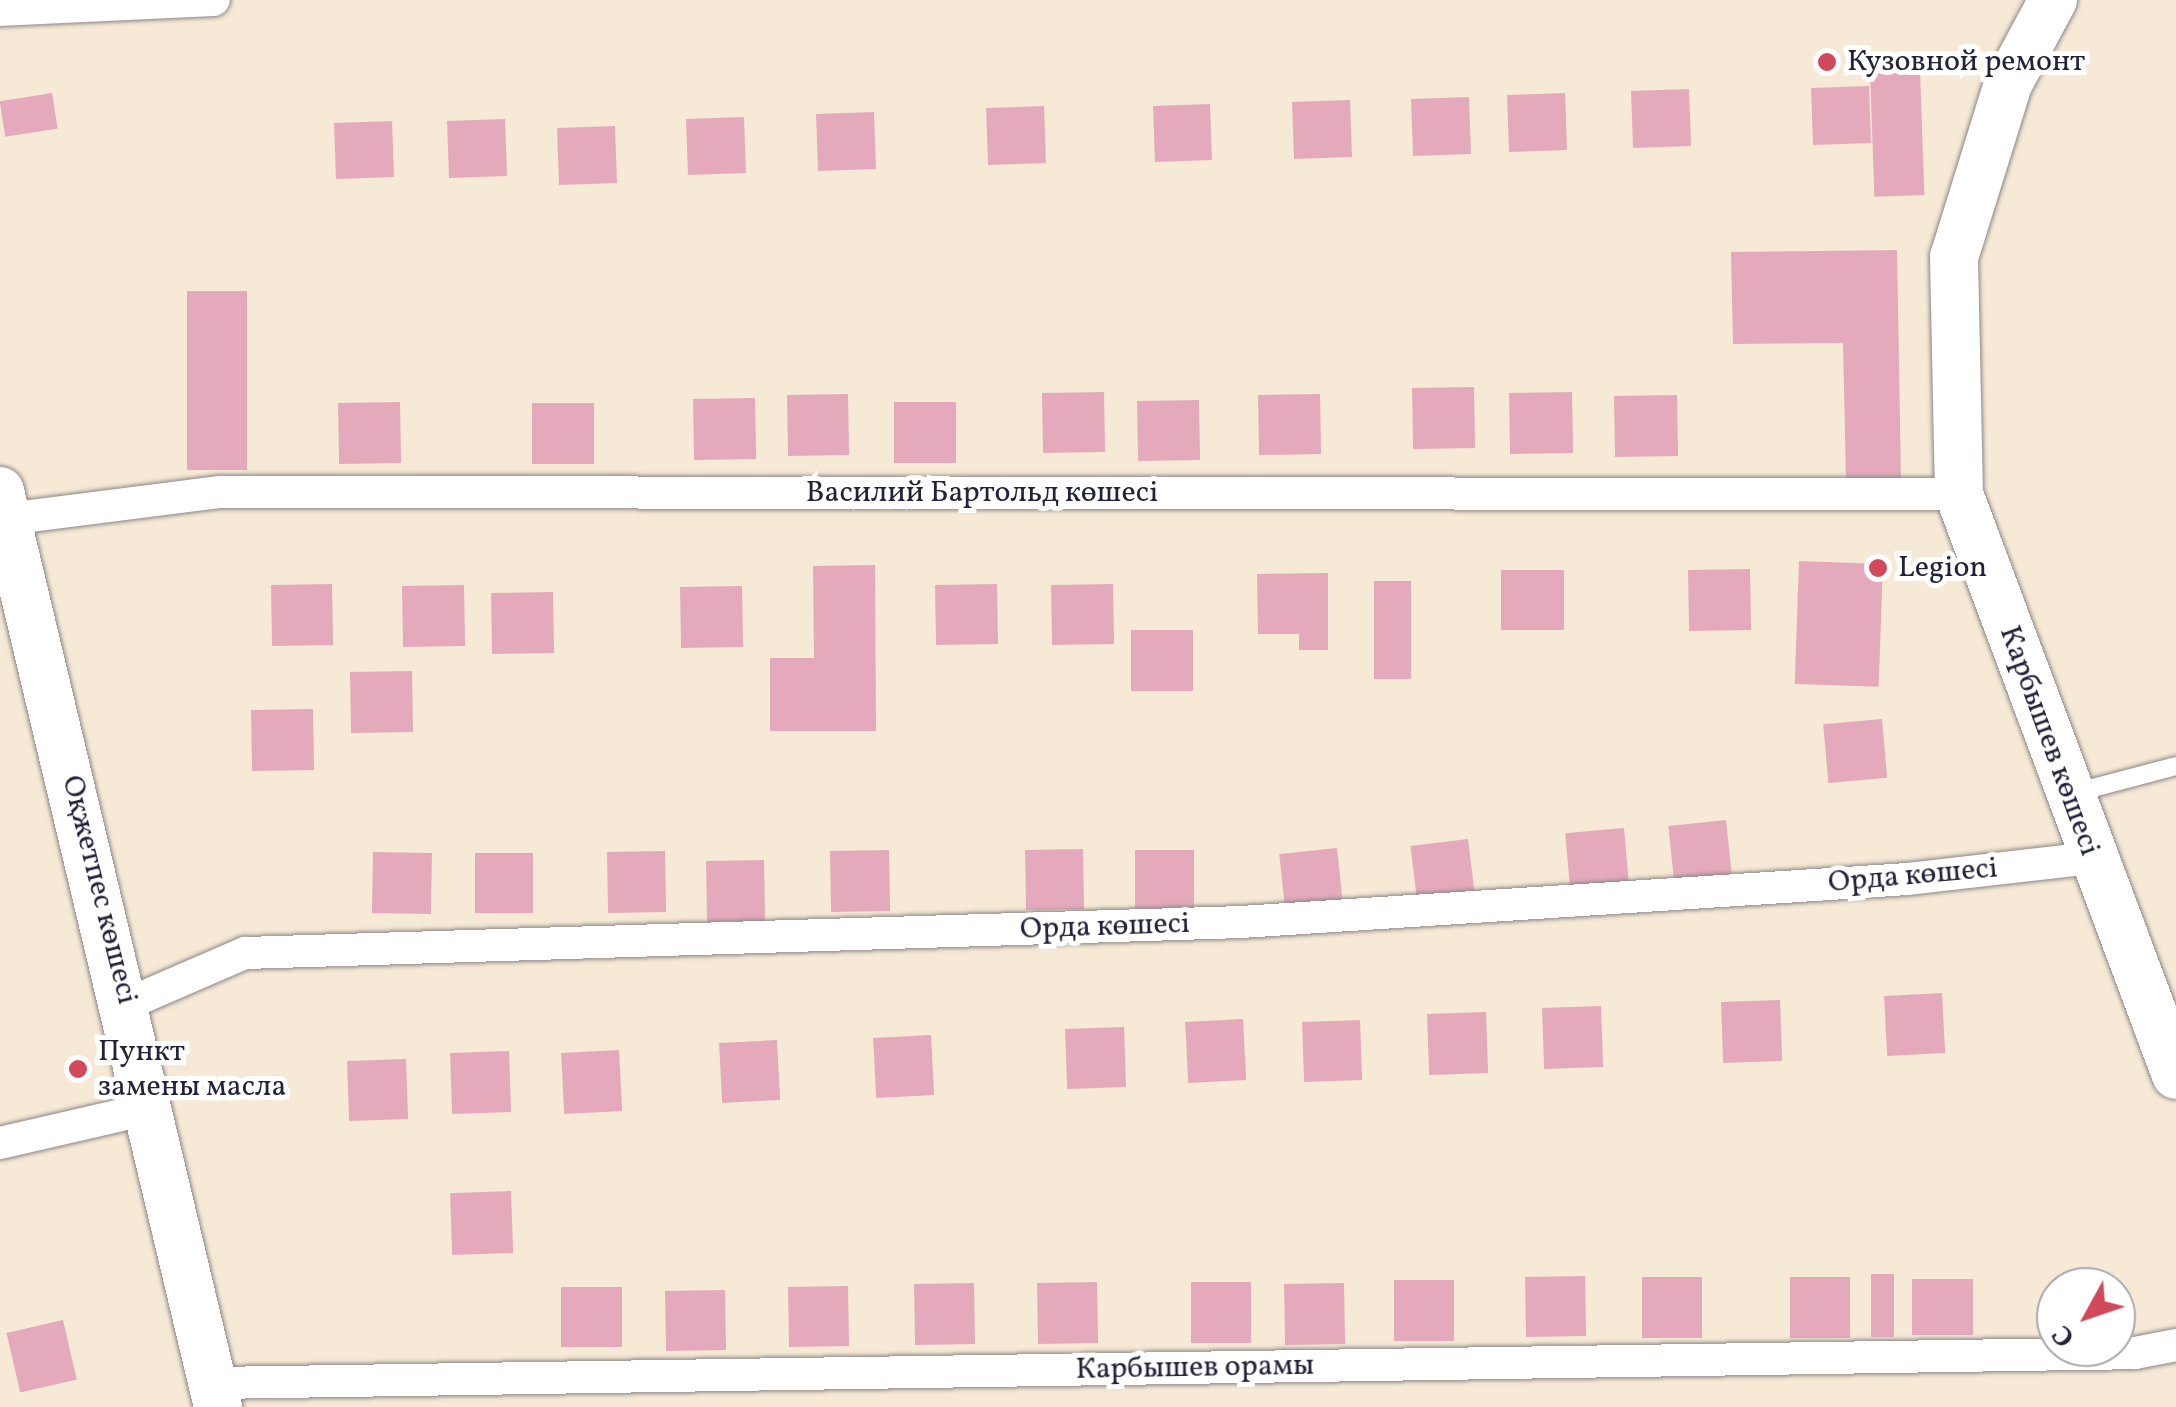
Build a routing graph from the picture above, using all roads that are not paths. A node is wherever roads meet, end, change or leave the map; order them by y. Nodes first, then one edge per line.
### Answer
1 (214, 0) edge
2 (2052, 0) edge
3 (0, 10) edge
4 (1959, 494) junction
5 (3, 505) edge
6 (11, 581) edge
7 (2176, 766) edge
8 (2069, 794) junction
9 (2091, 858) junction
10 (127, 1004) junction
11 (2176, 1075) edge
12 (152, 1108) junction
13 (0, 1142) edge
14 (2176, 1345) edge
15 (216, 1395) edge

1 - 3 street
2 - 4 street, Карбышев көшесі
4 - 5 street, Василий Бартольд көшесі
4 - 8 street, Карбышев көшесі
5 - 6 street, Оқжетпес көшесі
6 - 10 street, Оқжетпес көшесі
7 - 8 lane
8 - 9 street, Карбышев көшесі
9 - 10 street, Орда көшесі
9 - 11 street, Карбышев көшесі
10 - 12 street, Оқжетпес көшесі
12 - 13 street
12 - 15 street, Оқжетпес көшесі
14 - 15 street, Карбышев орамы

